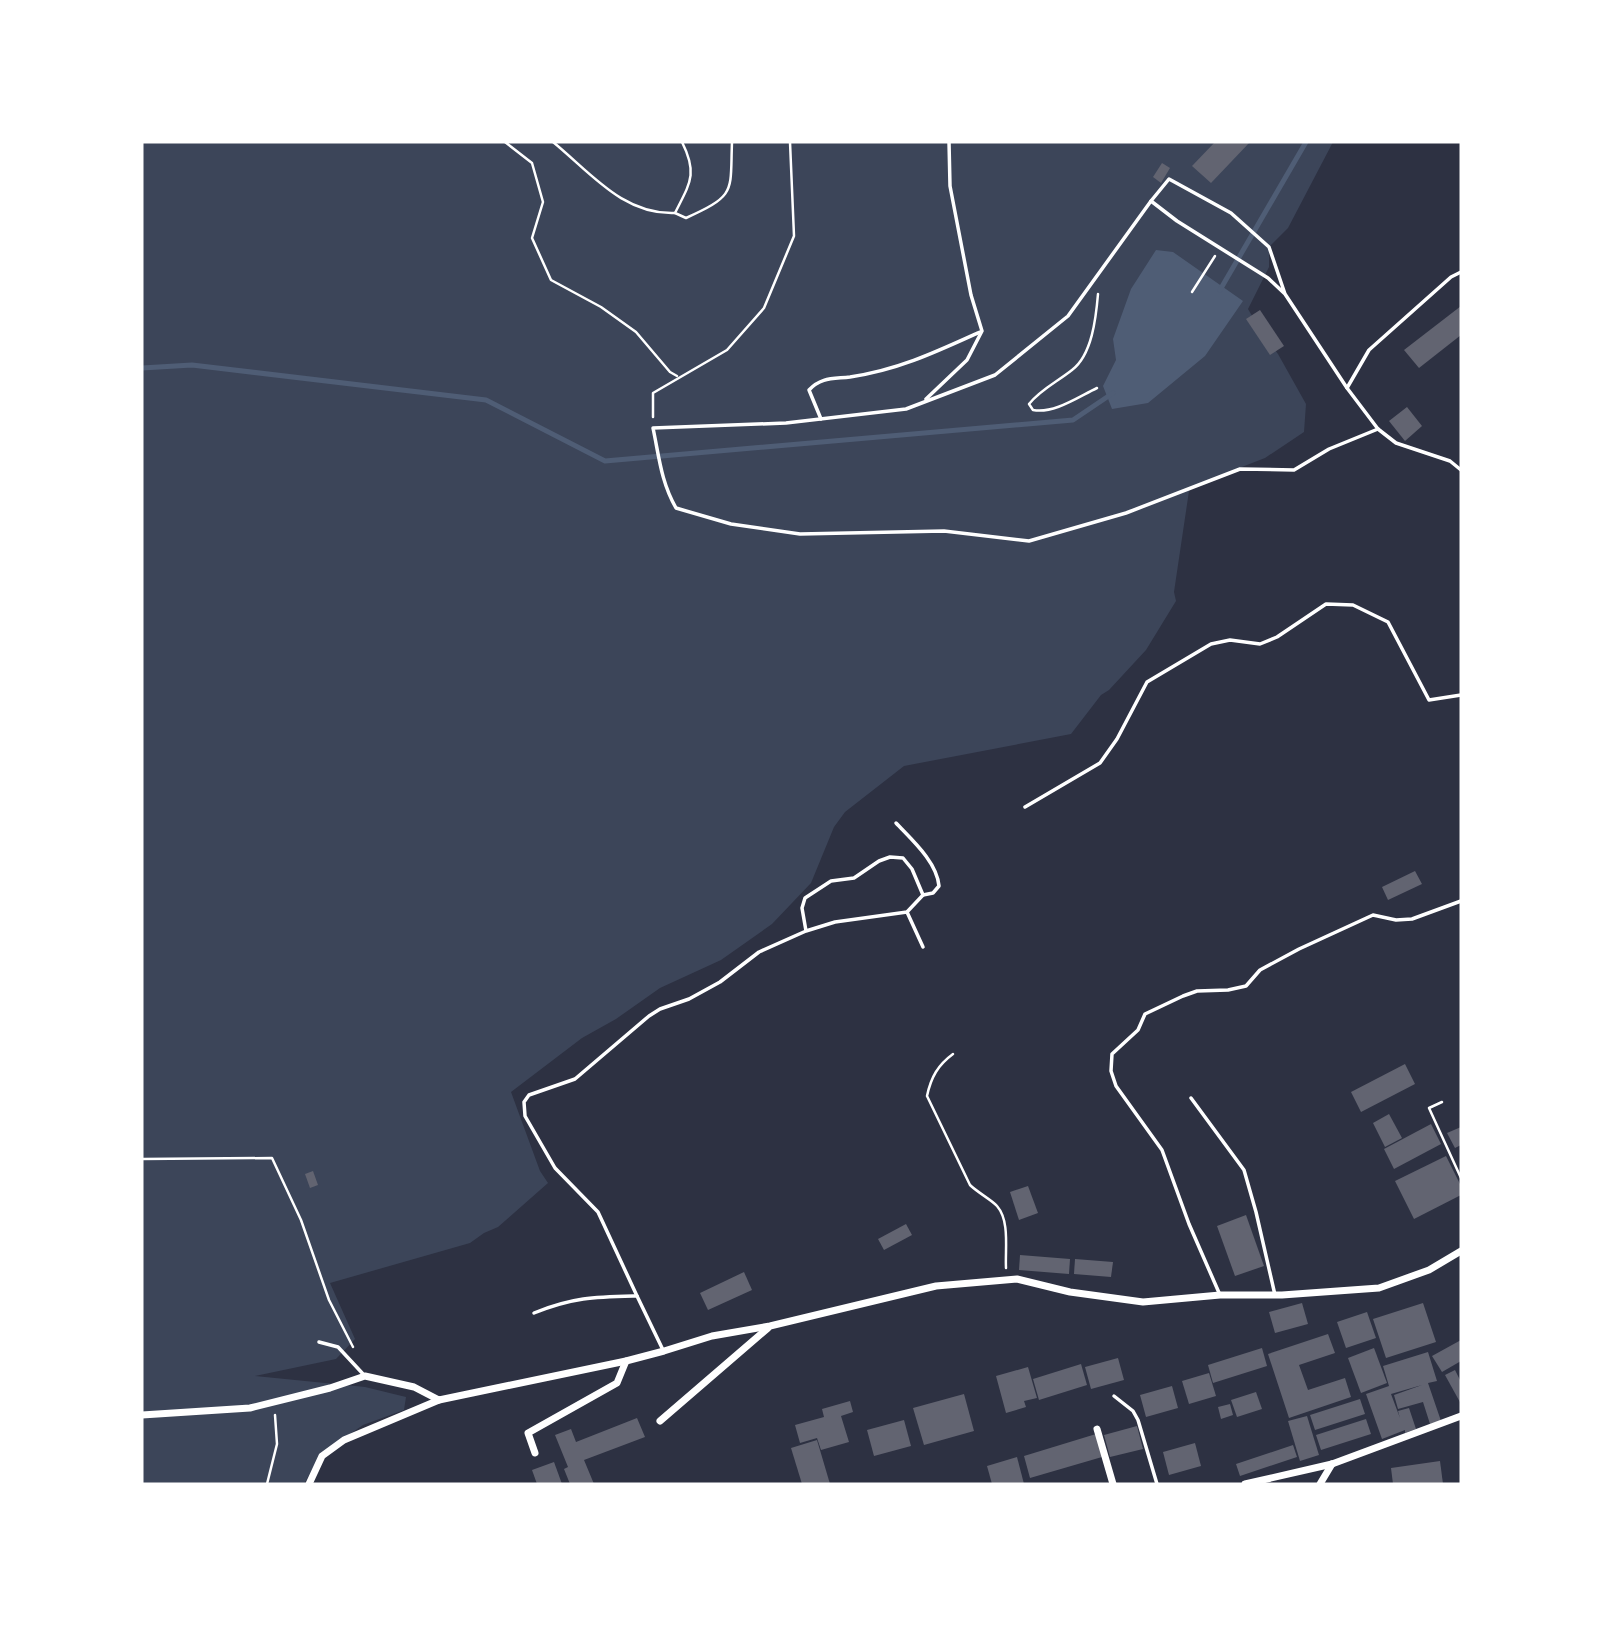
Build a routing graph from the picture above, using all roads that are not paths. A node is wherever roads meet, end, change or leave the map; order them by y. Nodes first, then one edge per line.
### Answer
1 (948, 142) edge
2 (1151, 201) junction
3 (1461, 272) edge
4 (1285, 294) junction
5 (982, 331) junction
6 (1347, 388) junction
7 (922, 403) junction
8 (821, 419) junction
9 (1378, 429) junction
10 (1461, 470) edge
11 (1461, 695) edge
12 (1025, 807) dead end
13 (896, 823) dead end
14 (923, 895) junction
15 (1461, 901) edge
16 (907, 912) junction
17 (806, 931) junction
18 (923, 947) dead end
19 (1191, 1098) dead end
20 (1461, 1251) edge
21 (1275, 1295) junction
22 (637, 1296) junction
23 (1220, 1296) junction
24 (534, 1313) dead end
25 (770, 1326) junction
26 (319, 1342) dead end
27 (664, 1352) junction
28 (626, 1361) junction
29 (365, 1376) junction
30 (1114, 1396) dead end
31 (439, 1400) junction
32 (142, 1415) edge
33 (1461, 1416) edge
34 (660, 1421) dead end
35 (1097, 1429) dead end
36 (535, 1453) dead end
37 (1332, 1464) junction
38 (309, 1484) edge
39 (1113, 1484) edge
40 (1157, 1484) edge
41 (1245, 1484) edge
42 (1320, 1484) edge

1 - 5 lane
2 - 4 lane
2 - 4 lane
2 - 7 lane
3 - 6 lane
4 - 6 lane
5 - 7 lane
5 - 8 lane
6 - 9 lane
7 - 8 lane
8 - 9 lane
9 - 10 lane
11 - 12 lane
13 - 14 lane
14 - 16 lane
14 - 17 lane
15 - 23 lane
16 - 17 lane
16 - 18 lane
17 - 22 lane
19 - 21 lane
20 - 21 street
21 - 23 street
22 - 24 lane
22 - 27 lane
23 - 25 street
25 - 27 street
25 - 34 street
26 - 29 lane
27 - 28 street
28 - 31 street
28 - 36 street
29 - 31 street
29 - 32 street
30 - 40 lane
31 - 38 street
33 - 37 street
35 - 39 street
37 - 41 street
37 - 42 street

